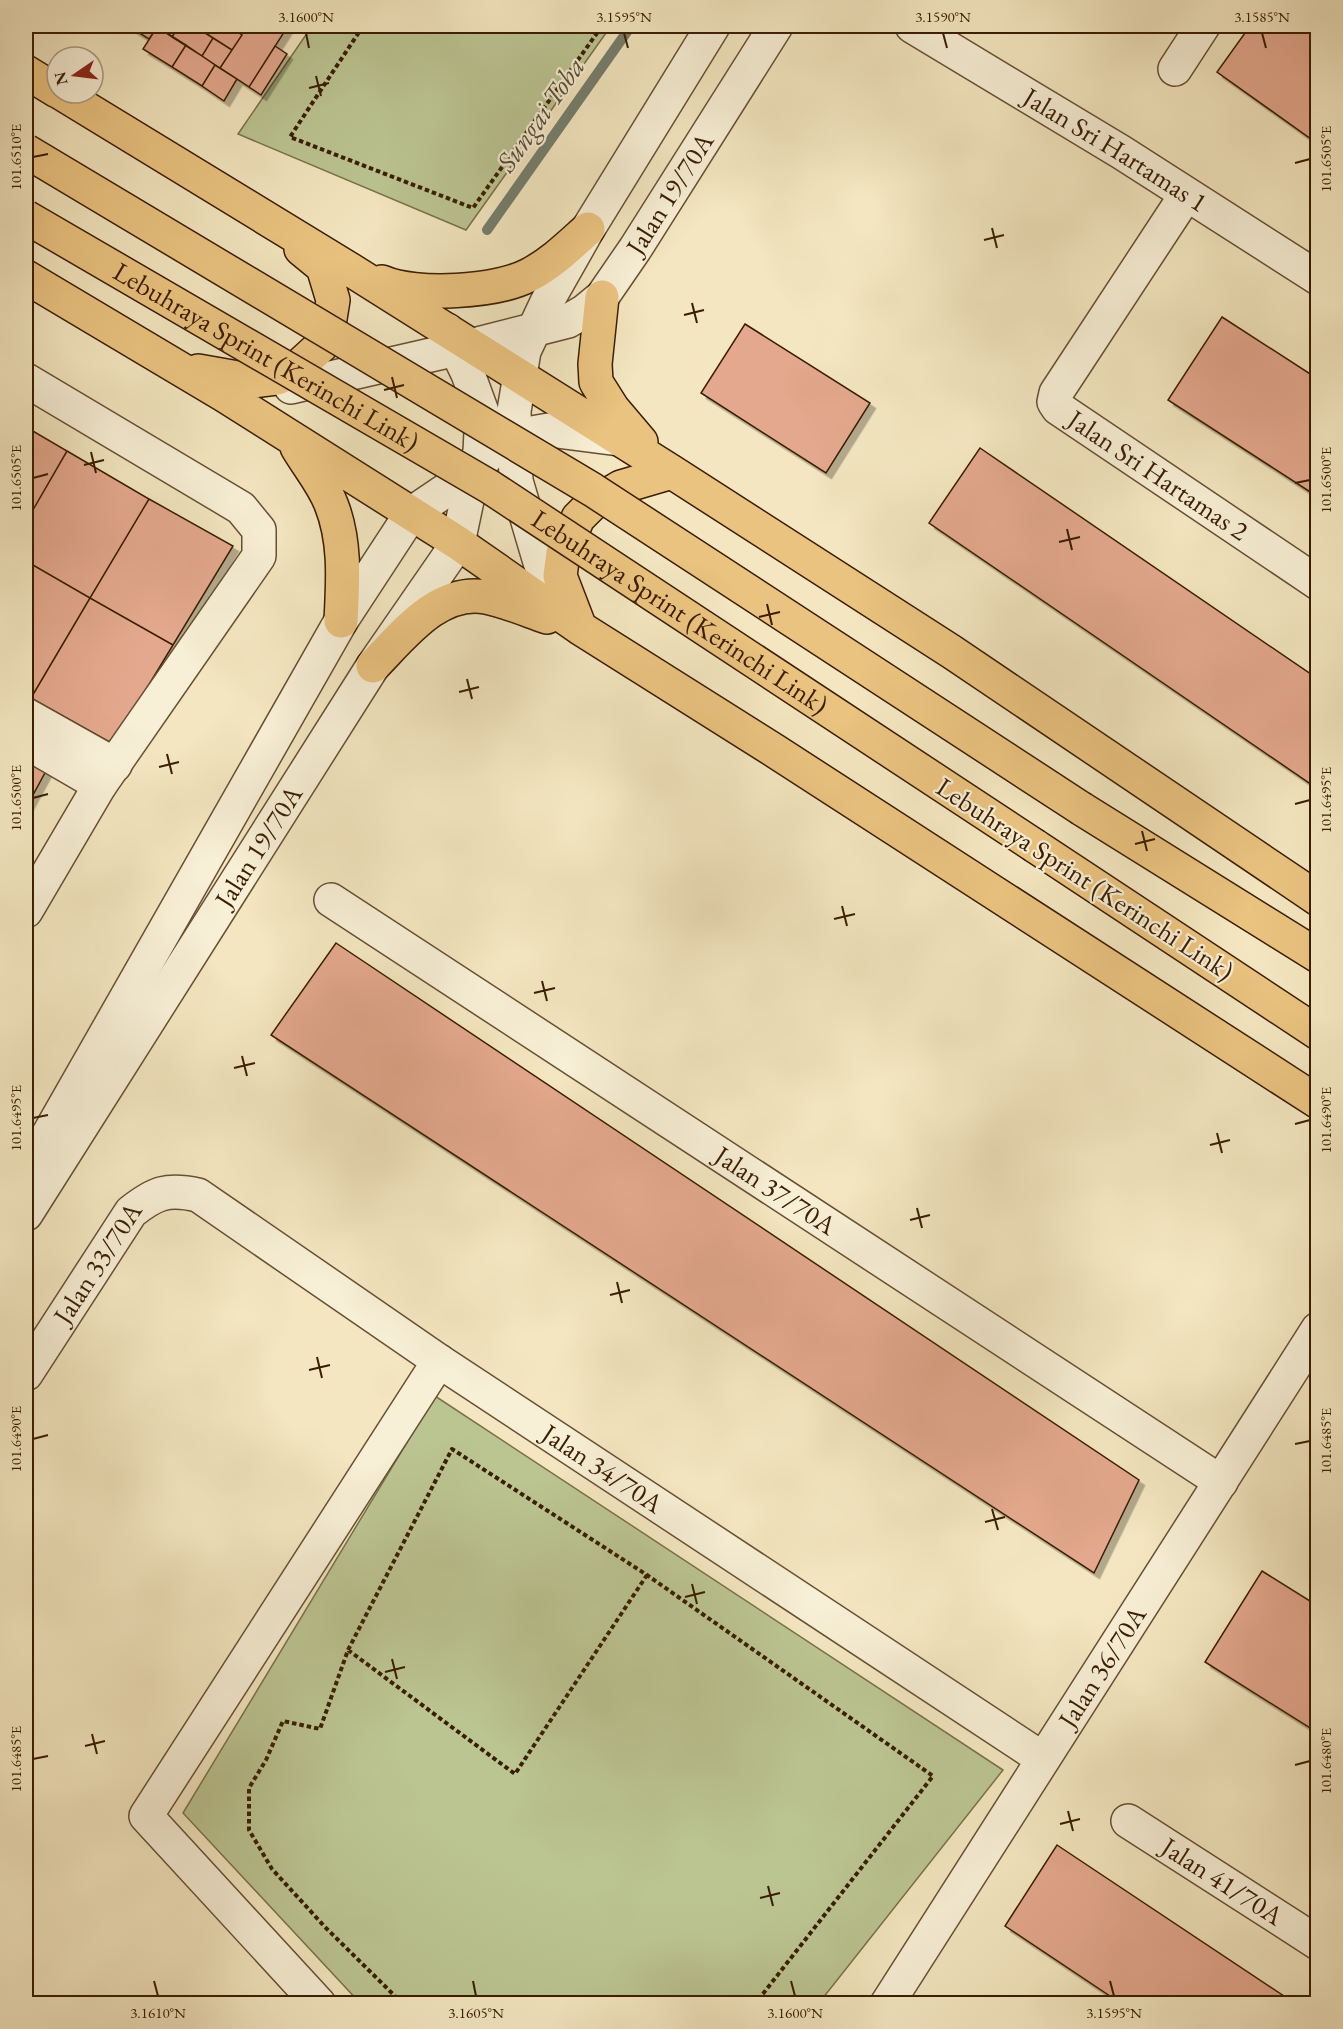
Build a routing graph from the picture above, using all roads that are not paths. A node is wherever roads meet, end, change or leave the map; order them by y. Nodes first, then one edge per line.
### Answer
1 (713, 26) edge
2 (776, 26) edge
3 (912, 26) edge
4 (1203, 26) edge
5 (1174, 69) dead end
6 (26, 72) edge
7 (45, 84) edge
8 (80, 105) edge
9 (26, 151) edge
10 (1186, 195) junction
11 (256, 212) junction
12 (26, 217) edge
13 (588, 229) junction
14 (332, 258) junction
15 (26, 278) edge
16 (1317, 278) edge
17 (602, 297) junction
18 (534, 330) junction
19 (457, 342) junction
20 (177, 367) junction
21 (520, 377) junction
22 (26, 380) edge
23 (224, 395) junction
24 (515, 436) junction
25 (293, 439) junction
26 (619, 439) junction
27 (473, 472) junction
28 (672, 472) junction
29 (411, 514) junction
30 (458, 543) junction
31 (1317, 583) edge
32 (341, 621) junction
33 (573, 623) junction
34 (373, 666) junction
35 (26, 715) edge
36 (26, 742) edge
37 (108, 775) junction
38 (1317, 899) edge
39 (331, 900) dead end
40 (26, 911) edge
41 (1317, 956) edge
42 (1317, 1033) edge
43 (1317, 1102) edge
44 (26, 1174) edge
45 (161, 1193) joint
46 (26, 1214) edge
47 (1317, 1329) edge
48 (439, 1361) junction
49 (26, 1374) edge
50 (1221, 1482) junction
51 (1043, 1759) junction
52 (1128, 1821) dead end
53 (1317, 1943) edge
54 (319, 2004) edge
55 (887, 2004) edge

1 - 13 street, Jalan 19/70A
2 - 17 street, Jalan 19/70A
3 - 10 street, Jalan Sri Hartamas 1
4 - 5 street
6 - 7 highway
8 - 11 highway
9 - 41 highway, Lebuhraya Sprint (Kerinchi Link), bridge
10 - 16 street, Jalan Sri Hartamas 1
10 - 31 street, Jalan Sri Hartamas 2
11 - 14 highway
11 - 20 highway
12 - 42 highway, Lebuhraya Sprint (Kerinchi Link), bridge
13 - 14 highway
13 - 18 street, Jalan 19/70A
14 - 19 highway
15 - 20 highway
17 - 18 street, Jalan 19/70A
17 - 28 highway
18 - 19 street, Jalan 19/70A
18 - 21 street, Jalan 19/70A
19 - 21 highway
19 - 23 street
19 - 27 street, Jalan 19/70A
20 - 23 highway
21 - 24 street, Jalan 19/70A
21 - 26 highway
22 - 37 street
23 - 25 highway
24 - 26 street, Jalan 19/70A
24 - 27 street, Jalan 19/70A
24 - 33 street, Jalan 19/70A
25 - 29 highway
25 - 32 highway
26 - 28 highway
27 - 29 street, Jalan 19/70A
27 - 30 street, Jalan 19/70A
28 - 33 highway
28 - 38 highway
29 - 30 highway
29 - 32 street, Jalan 19/70A
30 - 33 highway
30 - 34 street, Jalan 19/70A
32 - 44 street, Jalan 19/70A
33 - 34 highway
33 - 43 highway
34 - 46 street, Jalan 19/70A
35 - 37 street
36 - 37 street
37 - 40 street
39 - 50 street, Jalan 37/70A
45 - 48 street, Jalan 34/70A
45 - 49 street, Jalan 33/70A
47 - 50 street, Jalan 36/70A
48 - 51 street, Jalan 34/70A
48 - 54 street
50 - 51 street, Jalan 36/70A
51 - 55 street, Jalan 36/70A
52 - 53 street, Jalan 41/70A

